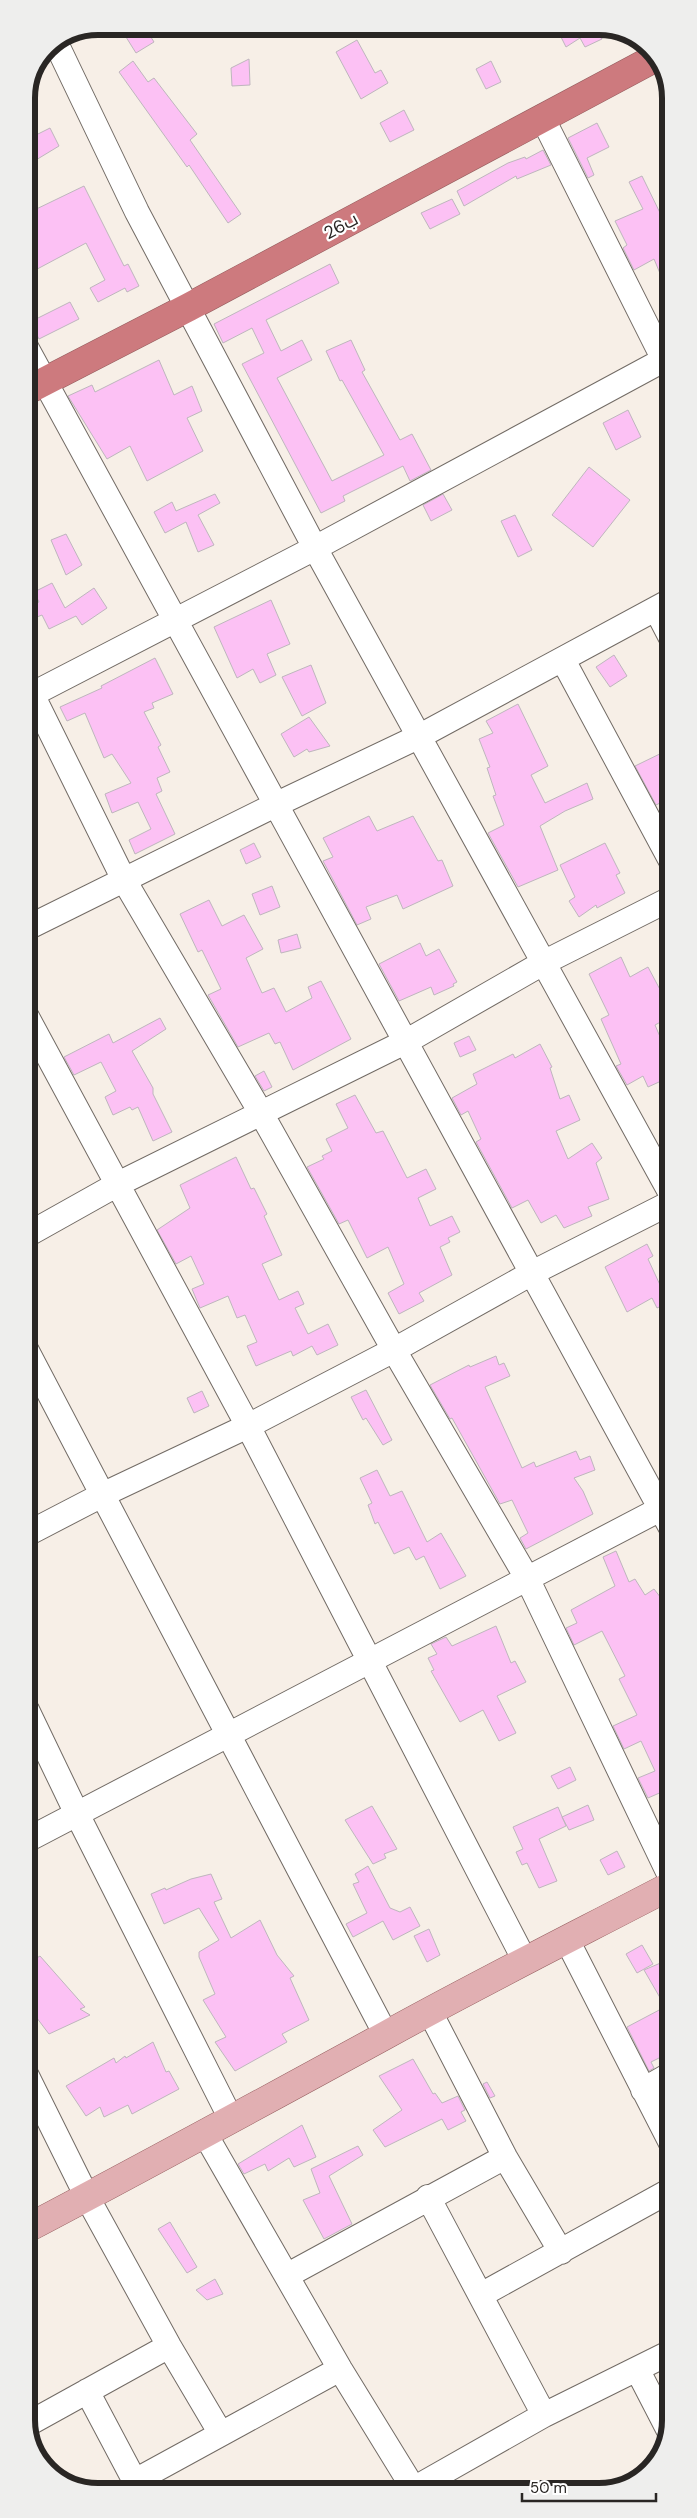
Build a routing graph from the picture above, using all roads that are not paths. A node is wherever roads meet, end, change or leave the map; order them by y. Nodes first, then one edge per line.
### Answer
1 (59, 49) edge
2 (650, 61) edge
3 (542, 117) junction
4 (189, 308) junction
5 (662, 349) edge
6 (662, 362) edge
7 (36, 386) edge
8 (315, 548) junction
9 (662, 606) edge
10 (173, 619) junction
11 (563, 660) junction
12 (35, 688) edge
13 (35, 705) edge
14 (420, 736) junction
15 (275, 805) junction
16 (662, 844) edge
17 (124, 880) junction
18 (662, 903) edge
19 (35, 924) edge
20 (543, 963) junction
21 (35, 1032) edge
22 (406, 1041) junction
23 (261, 1113) junction
24 (662, 1178) edge
25 (118, 1184) junction
26 (662, 1207) edge
27 (35, 1231) edge
28 (532, 1273) junction
29 (394, 1350) junction
30 (35, 1366) edge
31 (248, 1426) junction
32 (104, 1494) junction
33 (662, 1504) edge
34 (662, 1515) edge
35 (35, 1530) edge
36 (527, 1578) junction
37 (370, 1661) junction
38 (35, 1727) edge
39 (228, 1736) junction
40 (77, 1814) junction
41 (35, 1836) edge
42 (662, 1859) edge
43 (662, 1890) edge
44 (567, 1940) junction
45 (525, 1961) junction
46 (430, 2012) junction
47 (386, 2035) junction
48 (662, 2079) edge
49 (35, 2090) edge
50 (643, 2090) junction
51 (230, 2118) junction
52 (662, 2126) edge
53 (205, 2134) junction
54 (504, 2157) junction
55 (662, 2195) edge
56 (87, 2197) junction
57 (428, 2198) junction
58 (35, 2224) edge
59 (561, 2252) junction
60 (288, 2275) junction
61 (481, 2296) junction
62 (169, 2346) junction
63 (662, 2356) edge
64 (340, 2369) junction
65 (637, 2369) junction
66 (87, 2391) junction
67 (544, 2415) junction
68 (662, 2417) edge
69 (35, 2420) edge
70 (221, 2434) junction
71 (135, 2483) edge
72 (142, 2483) edge
73 (409, 2483) edge
74 (425, 2483) edge

1 - 4 street
2 - 3 highway, 26ب
3 - 4 highway, 26ب
3 - 5 street
4 - 7 highway, 26ب
4 - 8 street
6 - 8 street
7 - 10 street
8 - 10 street
8 - 14 street
9 - 11 street
10 - 12 street
10 - 15 street
11 - 14 street
11 - 16 street
13 - 17 street
14 - 15 street
14 - 20 street
15 - 17 street
15 - 22 street
17 - 19 street
17 - 23 street
18 - 20 street
20 - 22 street
20 - 24 street
21 - 25 street
22 - 23 street
22 - 28 street
23 - 25 street
23 - 29 street
25 - 27 street
25 - 31 street
26 - 28 street
28 - 29 street
28 - 33 street
29 - 31 street
29 - 36 street
30 - 32 street
31 - 32 street
31 - 37 street
32 - 35 street
32 - 39 street
34 - 36 street
36 - 37 street
36 - 42 street
37 - 39 street
37 - 45 street
38 - 40 street
39 - 40 street
39 - 47 street
40 - 41 street
40 - 51 street
43 - 44 main road
44 - 45 main road
44 - 50 street
45 - 46 main road
46 - 47 main road
46 - 54 street
47 - 51 main road
48 - 50 street
49 - 56 street
50 - 52 street
51 - 53 main road
53 - 56 main road
53 - 60 street
54 - 57 street
54 - 59 street
55 - 59 street
56 - 58 main road
56 - 62 street
57 - 60 street
57 - 61 street
59 - 61 street
60 - 64 street
61 - 67 street
62 - 66 street
62 - 70 street
63 - 65 street
64 - 70 street
64 - 73 street
65 - 67 street
65 - 68 street
66 - 69 street
66 - 71 street
67 - 74 street
70 - 72 street

